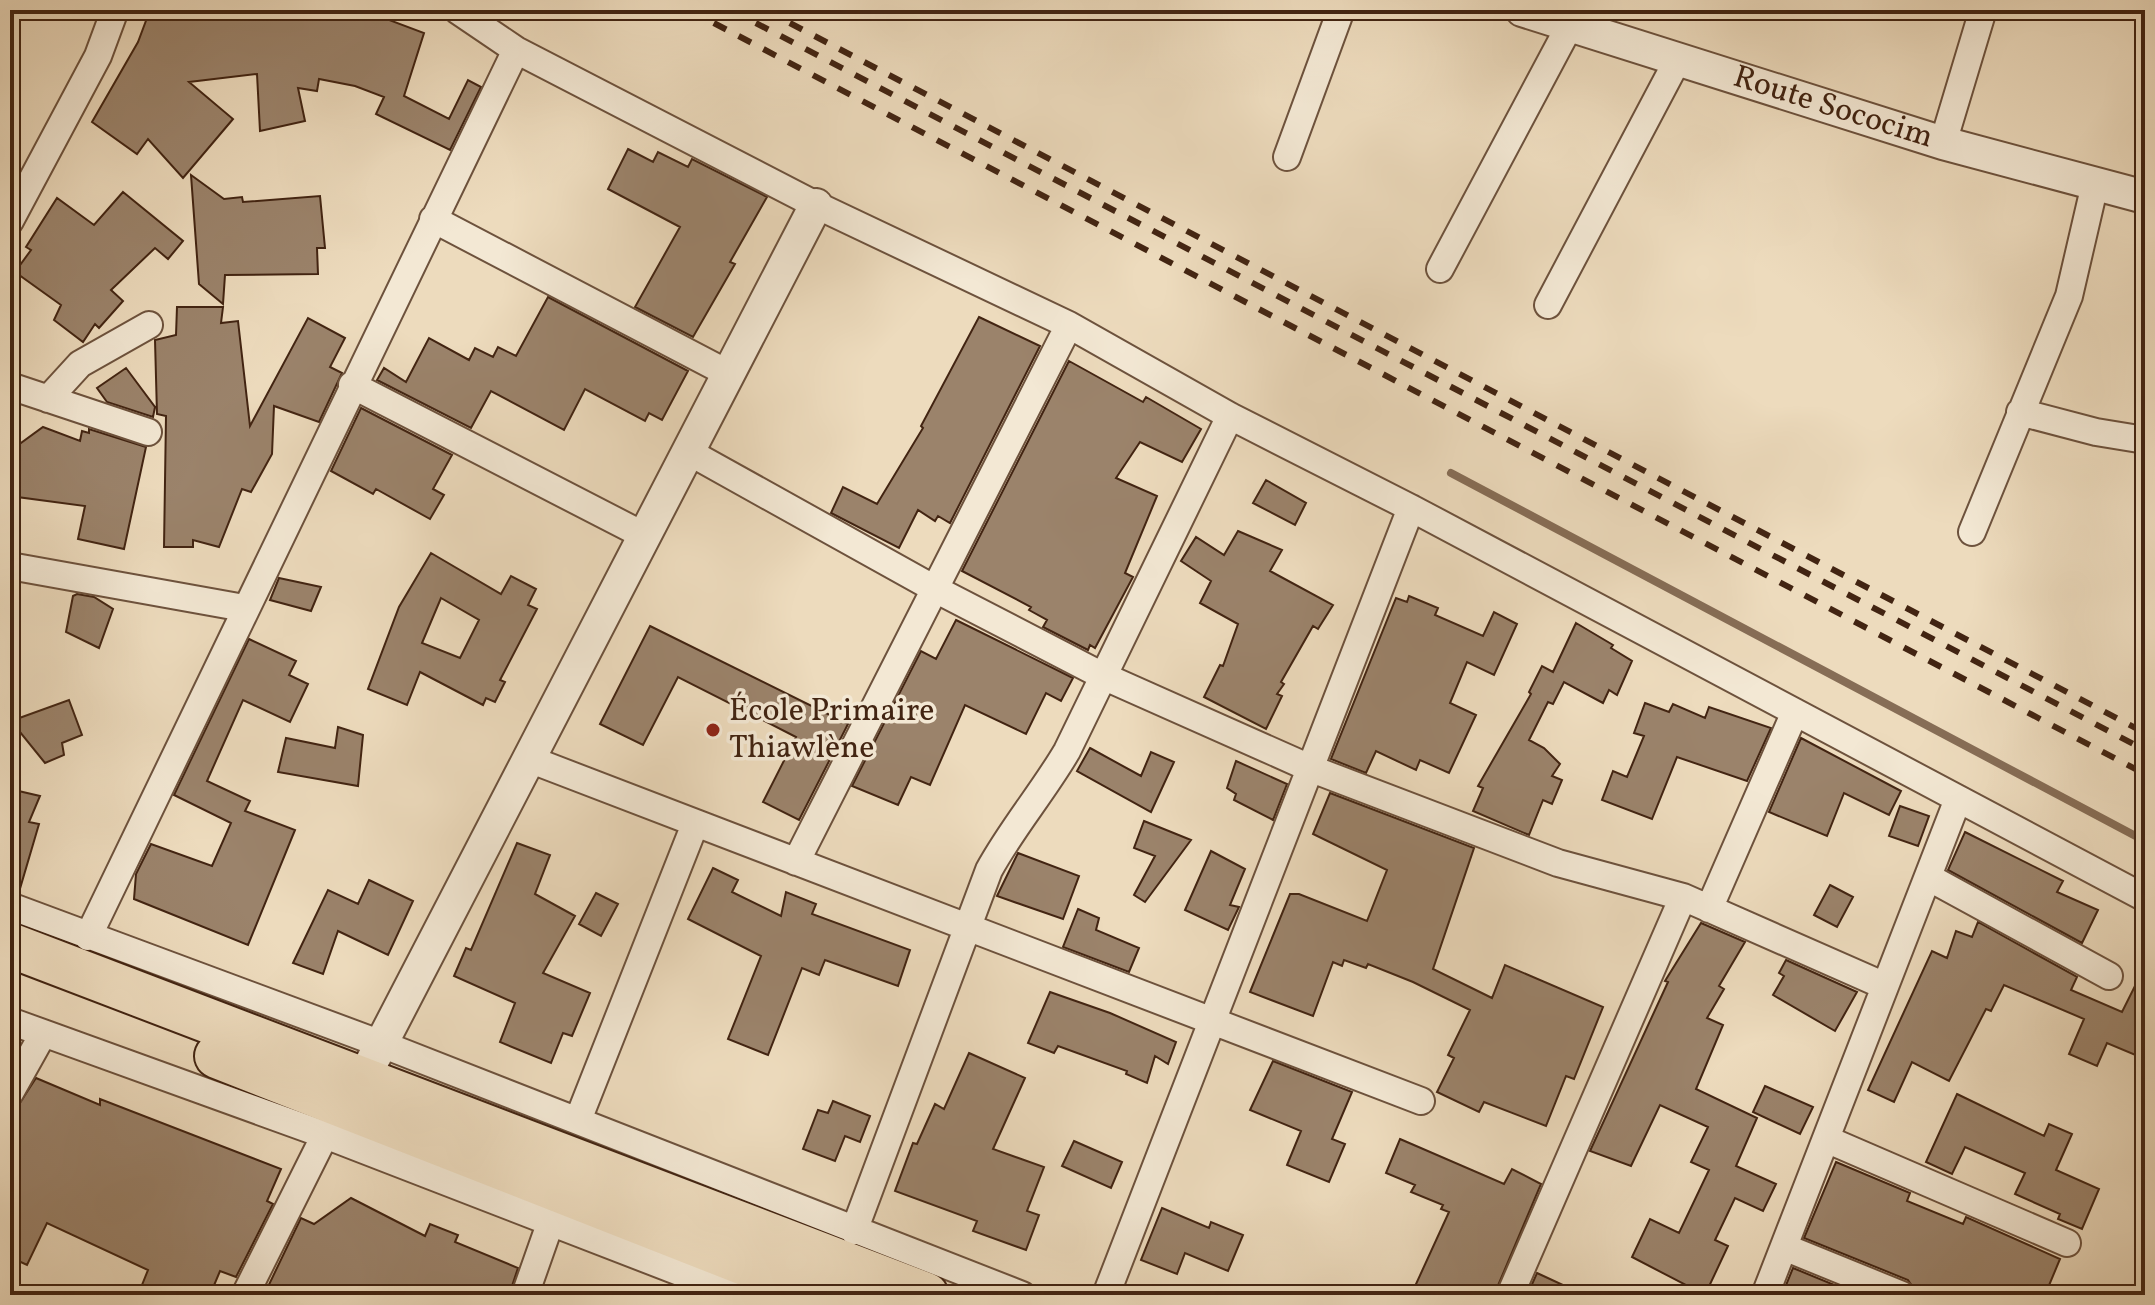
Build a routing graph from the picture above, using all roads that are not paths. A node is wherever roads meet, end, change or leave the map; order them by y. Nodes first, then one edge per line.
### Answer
1 (115, 10) edge
2 (457, 10) edge
3 (1341, 10) edge
4 (1522, 10) edge
5 (1983, 10) edge
6 (1574, 19) edge
7 (516, 50) junction
8 (1677, 61) junction
9 (1943, 143) junction
10 (1287, 157) dead end
11 (2095, 184) junction
12 (2145, 197) edge
13 (816, 205) junction
14 (433, 219) junction
15 (10, 221) edge
16 (1440, 269) dead end
17 (1548, 305) dead end
18 (149, 325) dead end
19 (1069, 325) junction
20 (729, 374) junction
21 (352, 385) junction
22 (10, 386) edge
23 (48, 399) junction
24 (2020, 412) junction
25 (1230, 416) junction
26 (148, 432) dead end
27 (2145, 440) edge
28 (689, 452) junction
29 (1411, 508) junction
30 (1972, 532) dead end
31 (645, 536) junction
32 (10, 566) edge
33 (935, 589) junction
34 (244, 608) junction
35 (1103, 676) junction
36 (1795, 712) junction
37 (529, 759) junction
38 (1312, 769) junction
39 (1958, 799) junction
40 (695, 824) junction
41 (796, 862) junction
42 (1928, 877) junction
43 (1683, 897) junction
44 (2145, 898) edge
45 (10, 906) edge
46 (1709, 909) junction
47 (966, 927) junction
48 (88, 937) junction
49 (10, 945) edge
50 (10, 976) edge
51 (2109, 976) dead end
52 (1885, 986) junction
53 (10, 1021) edge
54 (1214, 1022) junction
55 (43, 1034) junction
56 (374, 1062) junction
57 (10, 1093) edge
58 (1421, 1101) dead end
59 (578, 1120) junction
60 (325, 1135) junction
61 (1826, 1139) junction
62 (551, 1221) junction
63 (854, 1231) junction
64 (2067, 1243) dead end
65 (1784, 1247) junction
66 (245, 1295) edge
67 (525, 1295) edge
68 (739, 1295) edge
69 (826, 1295) edge
70 (926, 1295) edge
71 (1022, 1295) edge
72 (1106, 1295) edge
73 (1510, 1295) edge
74 (1765, 1295) edge
75 (1902, 1295) edge

1 - 15 street
2 - 7 street
3 - 10 street
4 - 6 street, Route Sococim
5 - 9 street
6 - 8 street, Route Sococim
6 - 16 street
7 - 13 street
7 - 14 street
8 - 9 street, Route Sococim
8 - 17 street
9 - 11 street, Route Sococim
11 - 12 street, Route Sococim
11 - 24 street
13 - 19 street
13 - 20 street
14 - 20 street
14 - 21 street
18 - 23 street
19 - 25 street
19 - 33 street
20 - 28 street
21 - 31 street
21 - 34 street
22 - 23 street
23 - 26 street
24 - 27 street
24 - 30 street
25 - 29 street
25 - 35 street
28 - 31 street
28 - 33 street
29 - 36 street
29 - 38 street
31 - 37 street
32 - 34 street
33 - 35 street
33 - 41 street
34 - 48 street
35 - 38 street
35 - 47 street
36 - 39 street
36 - 46 street
37 - 40 street
37 - 56 street
38 - 43 street
38 - 54 street
39 - 42 street
39 - 44 street
40 - 41 street
40 - 59 street
41 - 47 street
42 - 51 street
42 - 52 street
43 - 46 street
43 - 73 street
45 - 48 street
46 - 52 street
47 - 54 street
47 - 63 street
48 - 56 street
49 - 56 highway
50 - 69 highway
52 - 61 street
53 - 55 street
54 - 58 street
54 - 72 street
55 - 57 street
55 - 60 street
56 - 59 street
56 - 70 highway
59 - 63 street
60 - 62 street
60 - 66 street
61 - 64 street
61 - 65 street
62 - 67 street
62 - 68 street
63 - 71 street
65 - 74 street
65 - 75 street

